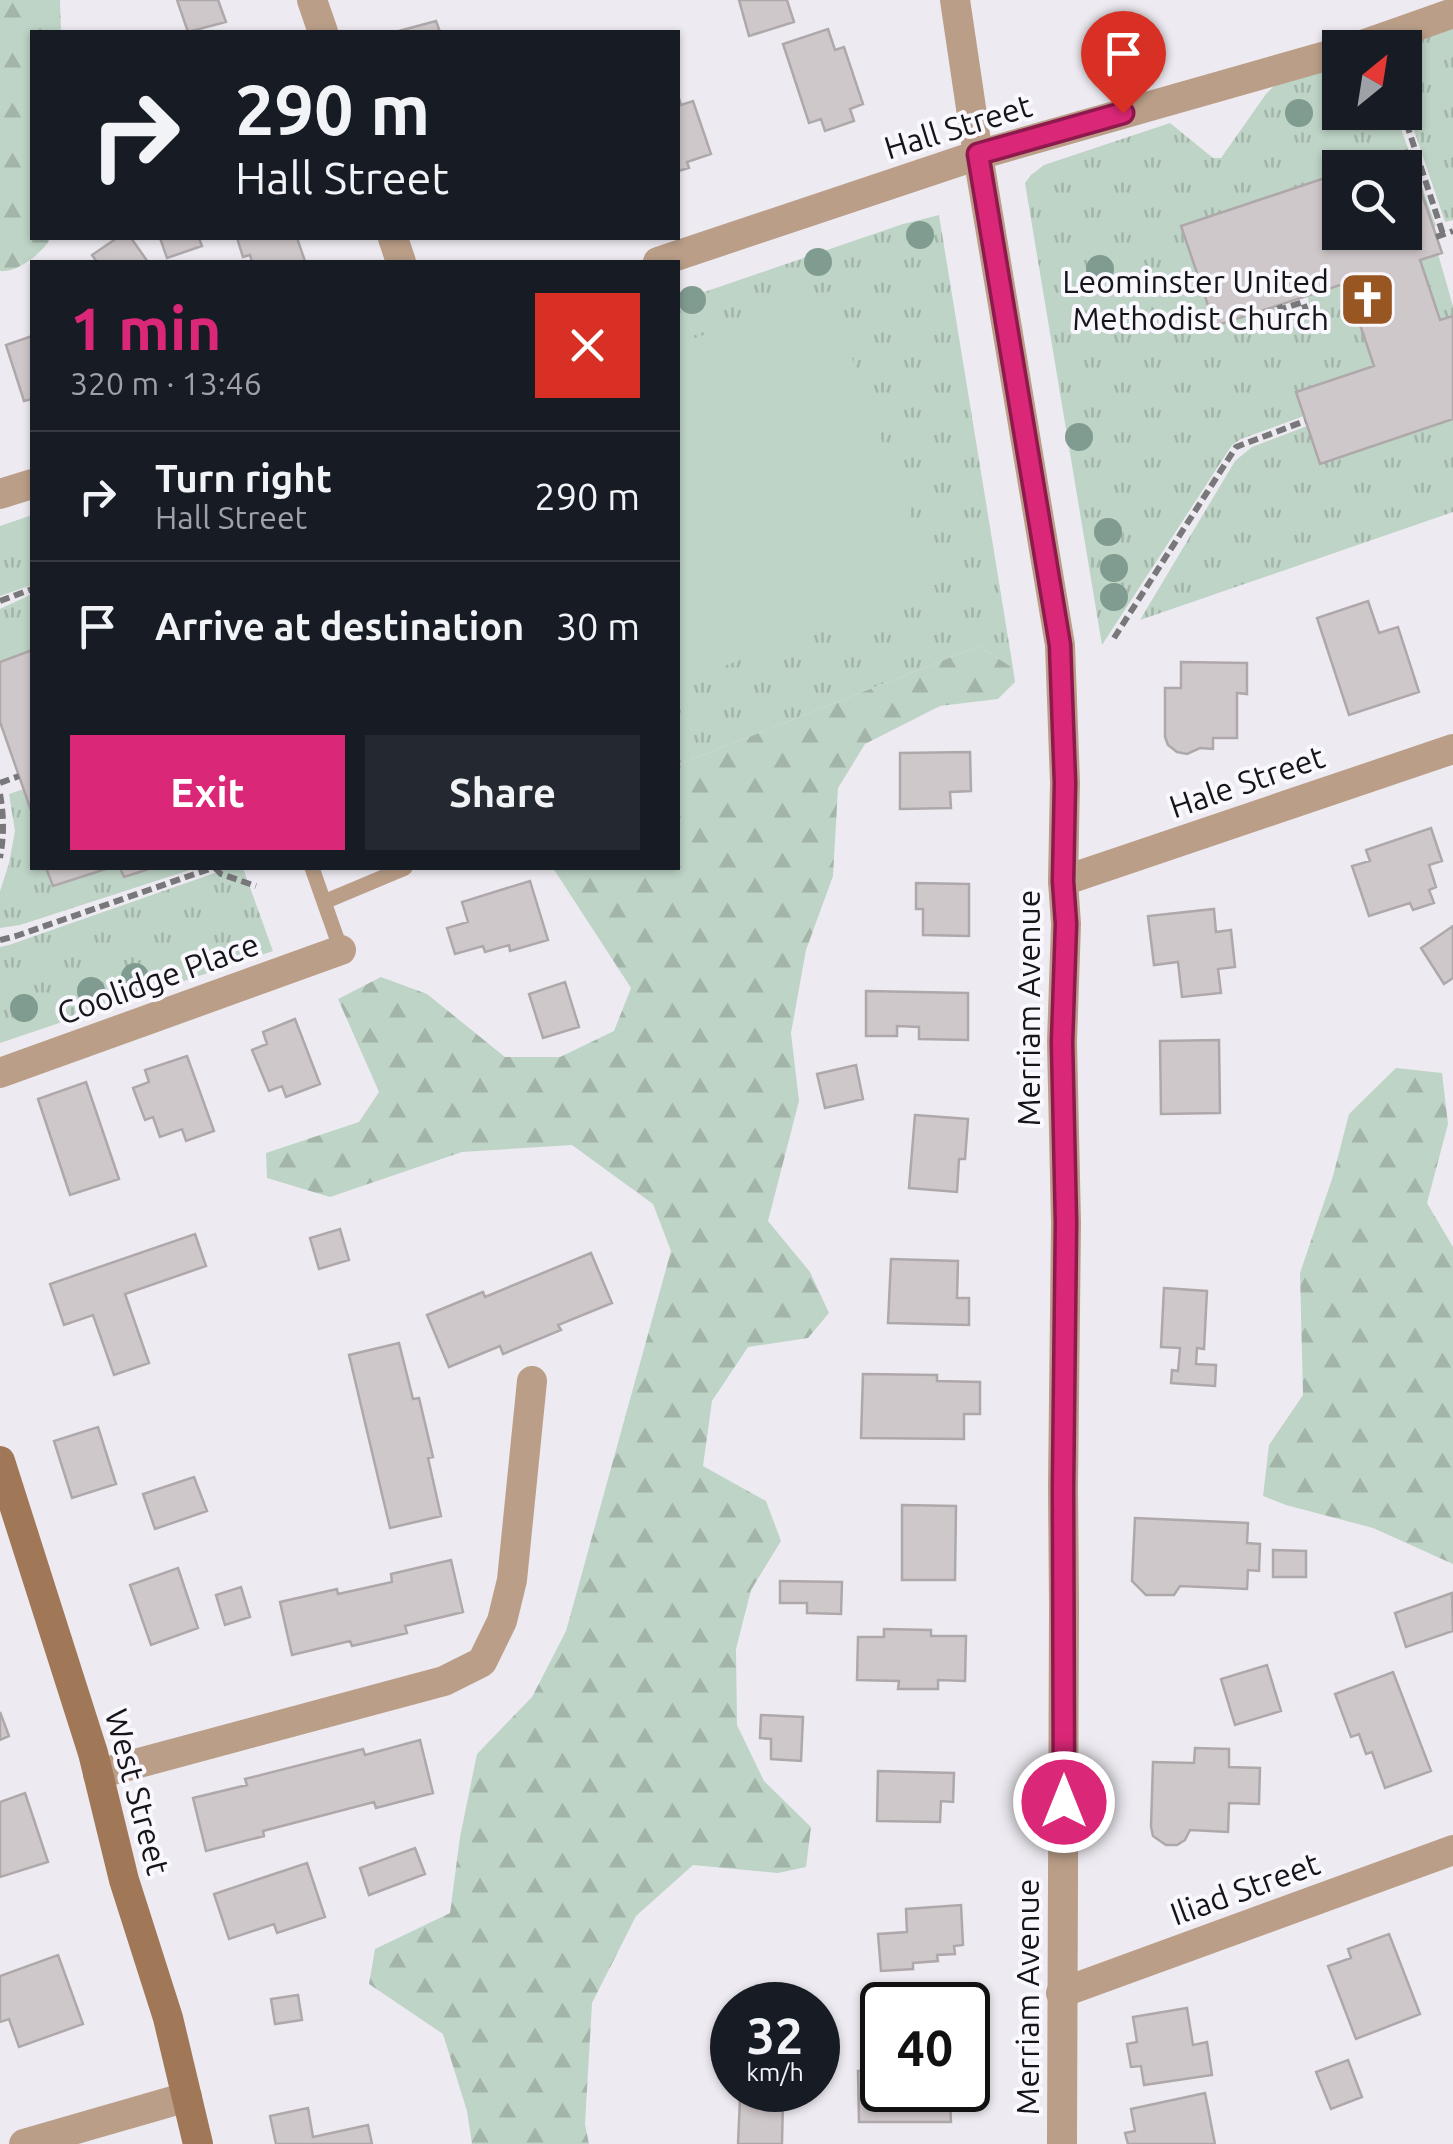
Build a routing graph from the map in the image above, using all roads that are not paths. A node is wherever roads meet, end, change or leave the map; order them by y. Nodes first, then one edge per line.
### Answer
1 (312, 0) edge
2 (956, 0) edge
3 (1409, 0) edge
4 (1453, 13) edge
5 (322, 30) edge
6 (1402, 30) edge
7 (1406, 30) edge
8 (1322, 57) edge
9 (978, 154) junction
10 (664, 260) edge
11 (30, 485) edge
12 (0, 494) edge
13 (1453, 749) edge
14 (313, 870) edge
15 (401, 870) edge
16 (1063, 881) junction
17 (324, 902) junction
18 (340, 950) joint
19 (0, 1073) edge
20 (532, 1381) dead end
21 (0, 1460) edge
22 (98, 1774) junction
23 (1453, 1850) edge
24 (1062, 1993) junction
25 (186, 2097) junction
26 (24, 2144) edge
27 (198, 2144) edge
28 (1062, 2144) edge

1 - 5 street
2 - 9 street, Merriam Avenue
3 - 6 street
4 - 7 street
8 - 9 street, Hall Street
9 - 10 street, Hall Street
9 - 16 street, Merriam Avenue
11 - 12 street
13 - 16 street, Hale Street
14 - 17 lane
15 - 17 lane
16 - 24 street, Merriam Avenue
17 - 18 lane
18 - 19 street, Coolidge Place
20 - 22 street
21 - 22 main road, West Street
22 - 25 main road, West Street
23 - 24 street, Iliad Street
24 - 28 street, Merriam Avenue
25 - 26 street
25 - 27 main road, West Street

